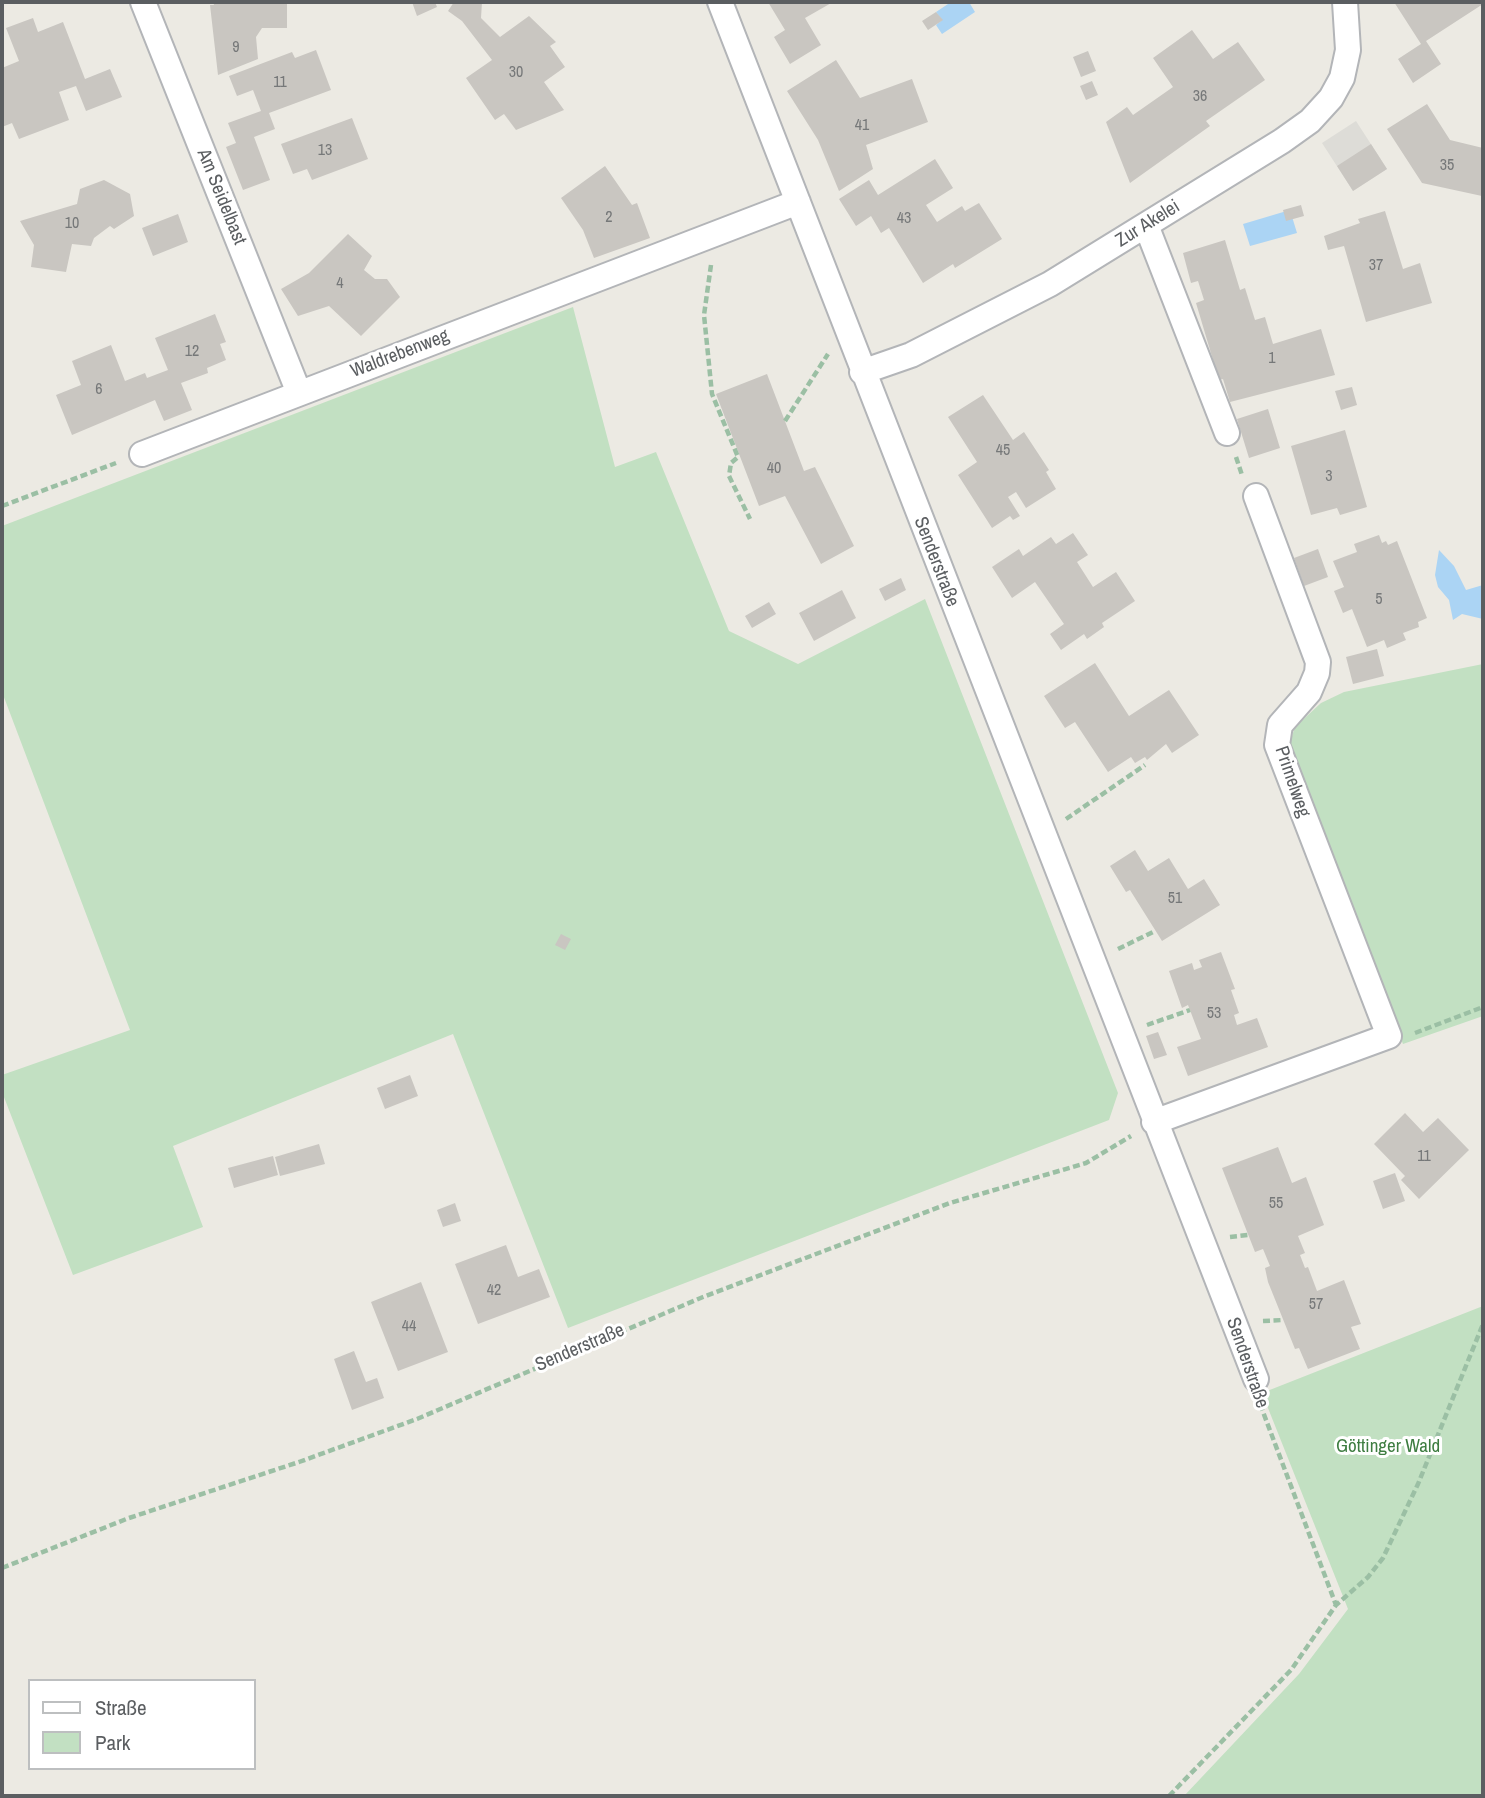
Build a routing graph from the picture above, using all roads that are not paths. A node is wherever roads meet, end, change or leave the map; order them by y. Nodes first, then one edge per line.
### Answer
1 (143, 2) edge
2 (720, 2) edge
3 (1345, 2) edge
4 (797, 202) junction
5 (1146, 225) junction
6 (862, 372) junction
7 (299, 393) junction
8 (1227, 433) road end
9 (142, 454) road end
10 (1256, 496) road end
11 (1154, 1122) junction
12 (1256, 1379) road end

1 - 7 street, Am Seidelbast
2 - 4 street, Senderstraße
3 - 5 street, Zur Akelei
4 - 6 street, Senderstraße
4 - 7 street, Waldrebenweg
5 - 6 street, Zur Akelei
5 - 8 street
6 - 11 street, Senderstraße
7 - 9 street, Waldrebenweg
10 - 11 street, Primelweg
11 - 12 street, Senderstraße

